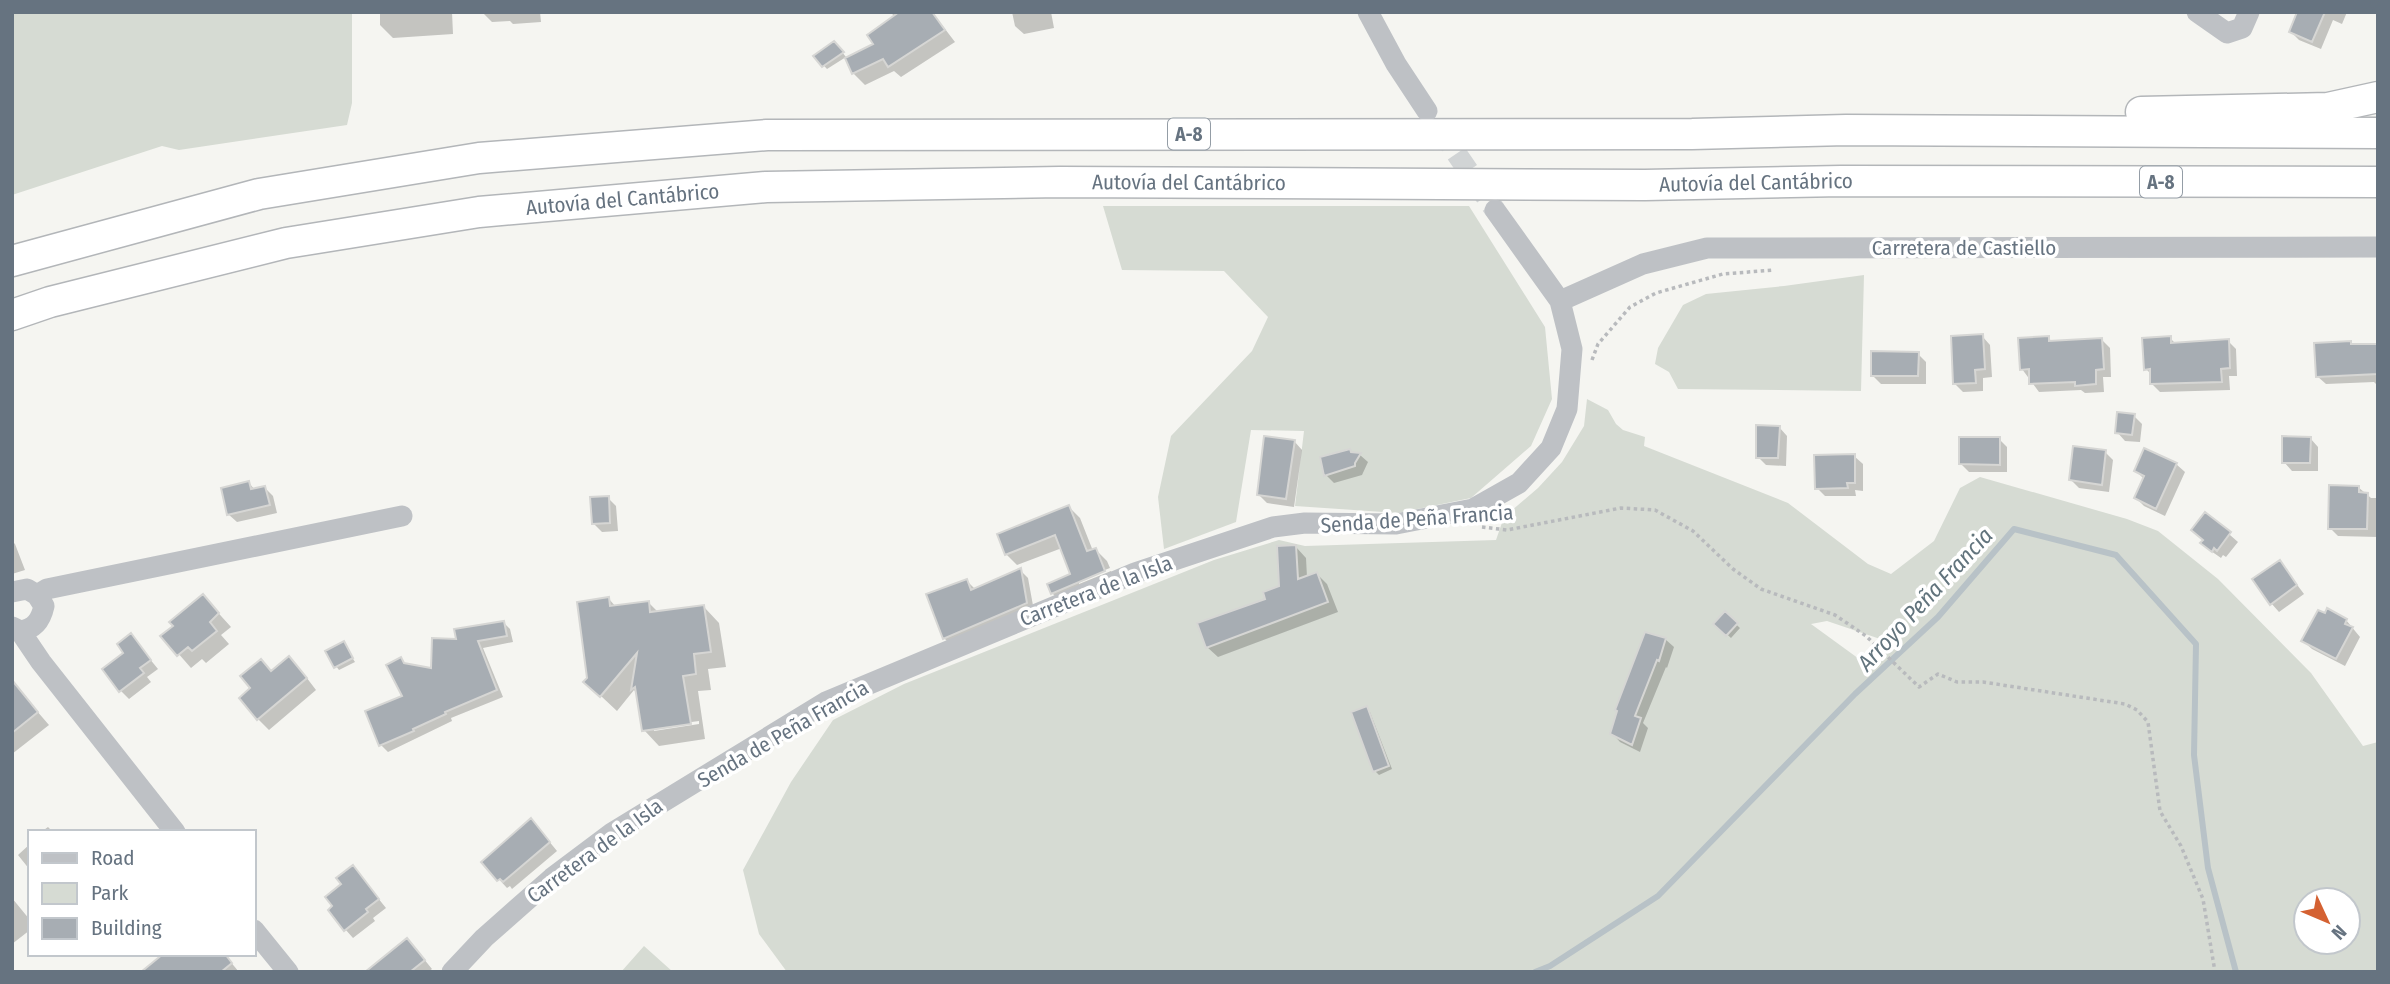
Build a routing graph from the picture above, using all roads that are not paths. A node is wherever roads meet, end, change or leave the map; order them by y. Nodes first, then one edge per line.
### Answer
1 (1368, 12) edge
2 (2197, 12) edge
3 (2249, 12) edge
4 (2378, 97) edge
5 (1427, 111) tunnel mouth
6 (2378, 133) edge
7 (1692, 134) junction
8 (2378, 182) edge
9 (1495, 209) tunnel mouth
10 (2378, 247) edge
11 (12, 261) edge
12 (1560, 301) junction
13 (12, 315) edge
14 (402, 516) dead end
15 (12, 592) edge
16 (37, 594) junction
17 (16, 629) edge
18 (173, 830) edge
19 (256, 932) edge
20 (288, 972) edge
21 (452, 972) edge

1 - 5 street
2 - 3 street
4 - 7 highway
6 - 7 highway, A-8
7 - 11 highway, A-8
8 - 13 highway, Autovía del Cantábrico / A-8
9 - 12 street, Carretera de la Isla
10 - 12 street, Carretera de Castiello
12 - 21 street, Carretera de la Isla
14 - 16 street
15 - 16 street
16 - 17 street
17 - 18 street
19 - 20 street

